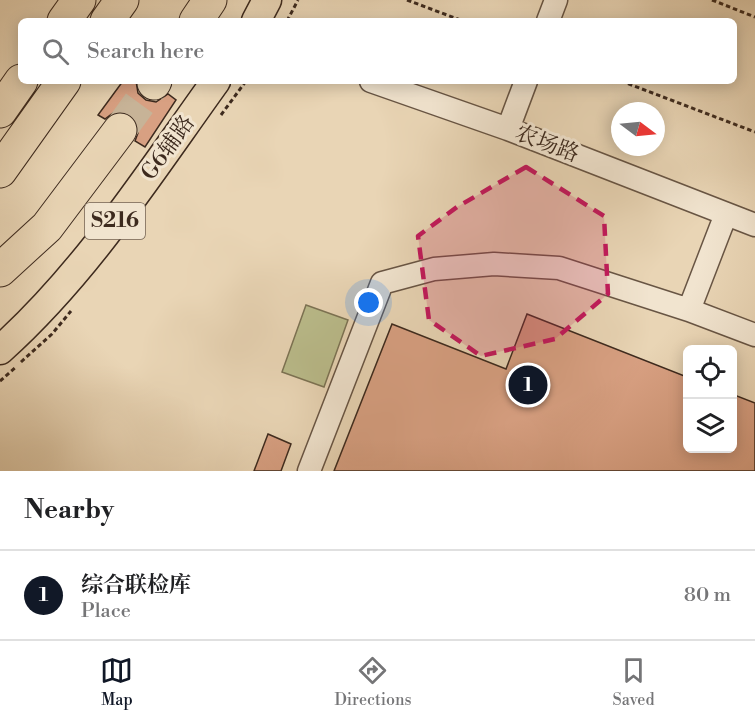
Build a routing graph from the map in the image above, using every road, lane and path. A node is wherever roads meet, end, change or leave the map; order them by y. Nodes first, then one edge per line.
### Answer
1 (79, 0) edge
2 (210, 0) edge
3 (267, 0) edge
4 (298, 0) edge
5 (407, 0) edge
6 (556, 0) edge
7 (712, 0) edge
8 (755, 17) edge
9 (66, 18) edge
10 (198, 18) edge
11 (258, 18) edge
12 (289, 18) edge
13 (455, 18) edge
14 (549, 18) edge
15 (19, 84) edge
16 (62, 84) edge
17 (214, 84) edge
18 (380, 84) edge
19 (525, 84) edge
20 (629, 84) edge
21 (0, 111) edge
22 (508, 129) junction
23 (120, 130) tunnel mouth
24 (755, 132) edge
25 (0, 171) edge
26 (726, 214) junction
27 (755, 225) edge
28 (0, 270) edge
29 (689, 310) junction
30 (755, 335) edge
31 (0, 350) edge
32 (309, 471) edge

1 - 9 highway
2 - 10 highway
3 - 11 main road
4 - 12 path
5 - 13 path
6 - 14 street
7 - 8 path
15 - 21 highway
16 - 25 highway
17 - 31 main road, G6辅路 / S216
18 - 22 street, 农场路
19 - 22 street
20 - 24 path
22 - 26 street, 农场路
23 - 28 highway
26 - 27 street, 农场路
26 - 29 street
29 - 30 street
29 - 32 street

